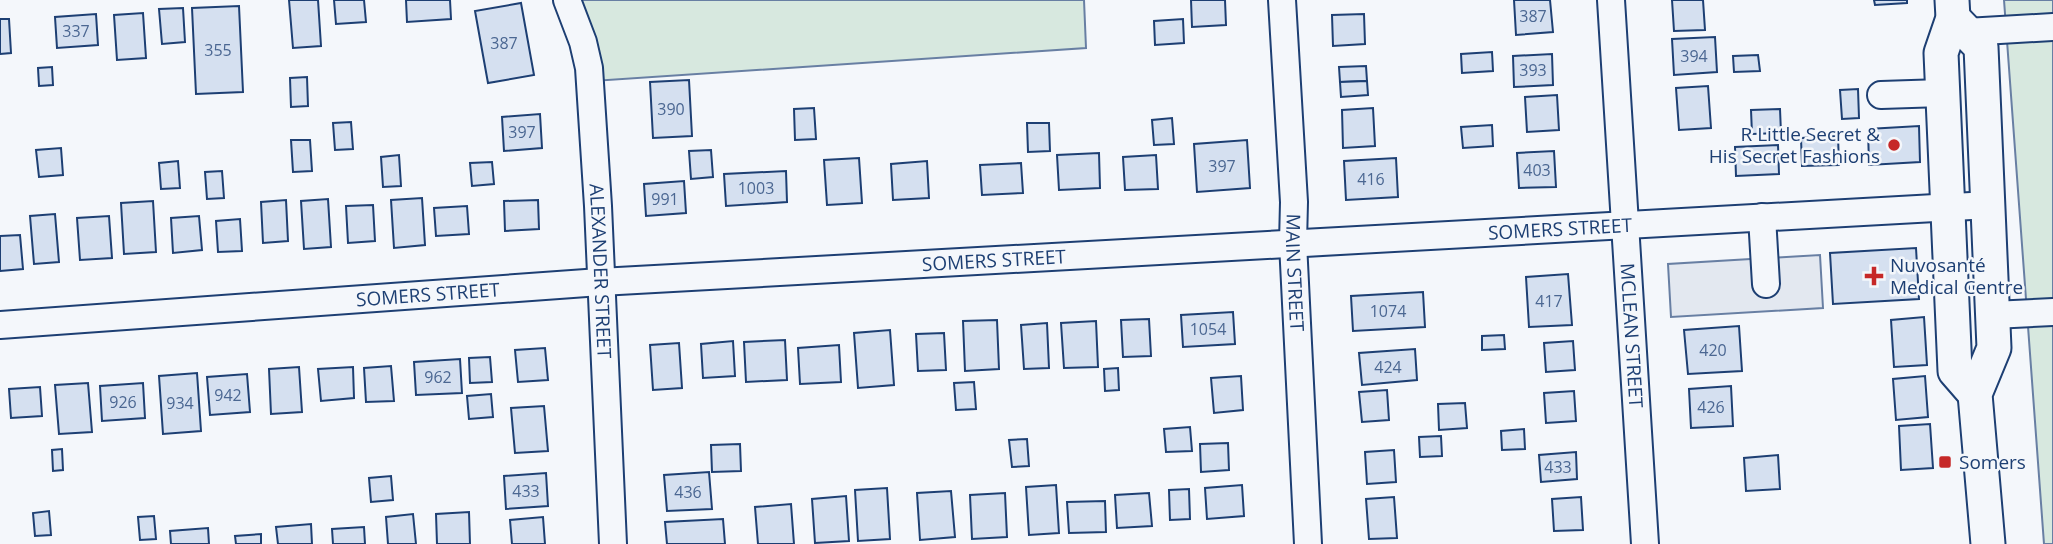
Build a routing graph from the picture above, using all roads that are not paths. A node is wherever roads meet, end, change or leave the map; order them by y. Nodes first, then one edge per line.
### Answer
1 (567, 0) edge
2 (1282, 0) edge
3 (1611, 0) edge
4 (1957, 17) edge
5 (2053, 27) edge
6 (1942, 93) junction
7 (1881, 95) dead end
8 (1989, 205) junction
9 (1948, 207) junction
10 (1762, 217) junction
11 (1625, 225) junction
12 (1293, 243) junction
13 (600, 282) junction
14 (1766, 284) dead end
15 (2053, 312) edge
16 (1993, 315) junction
17 (0, 325) edge
18 (1975, 394) junction
19 (613, 544) edge
20 (1308, 544) edge
21 (1645, 544) edge
22 (1988, 544) edge

1 - 13 street, ALEXANDER STREET
2 - 12 street, MAIN STREET
3 - 11 street, MCLEAN STREET
4 - 5 street
4 - 6 main road
4 - 8 main road
6 - 7 street
6 - 9 main road
8 - 9 street, SOMERS STREET
8 - 16 main road
9 - 10 street, SOMERS STREET
9 - 18 main road
10 - 11 street, SOMERS STREET
10 - 14 street
11 - 12 street, SOMERS STREET
11 - 21 street, MCLEAN STREET
12 - 13 street, SOMERS STREET
12 - 20 street, MAIN STREET
13 - 17 street, SOMERS STREET
13 - 19 street, ALEXANDER STREET
15 - 16 street
16 - 18 main road
18 - 22 main road

